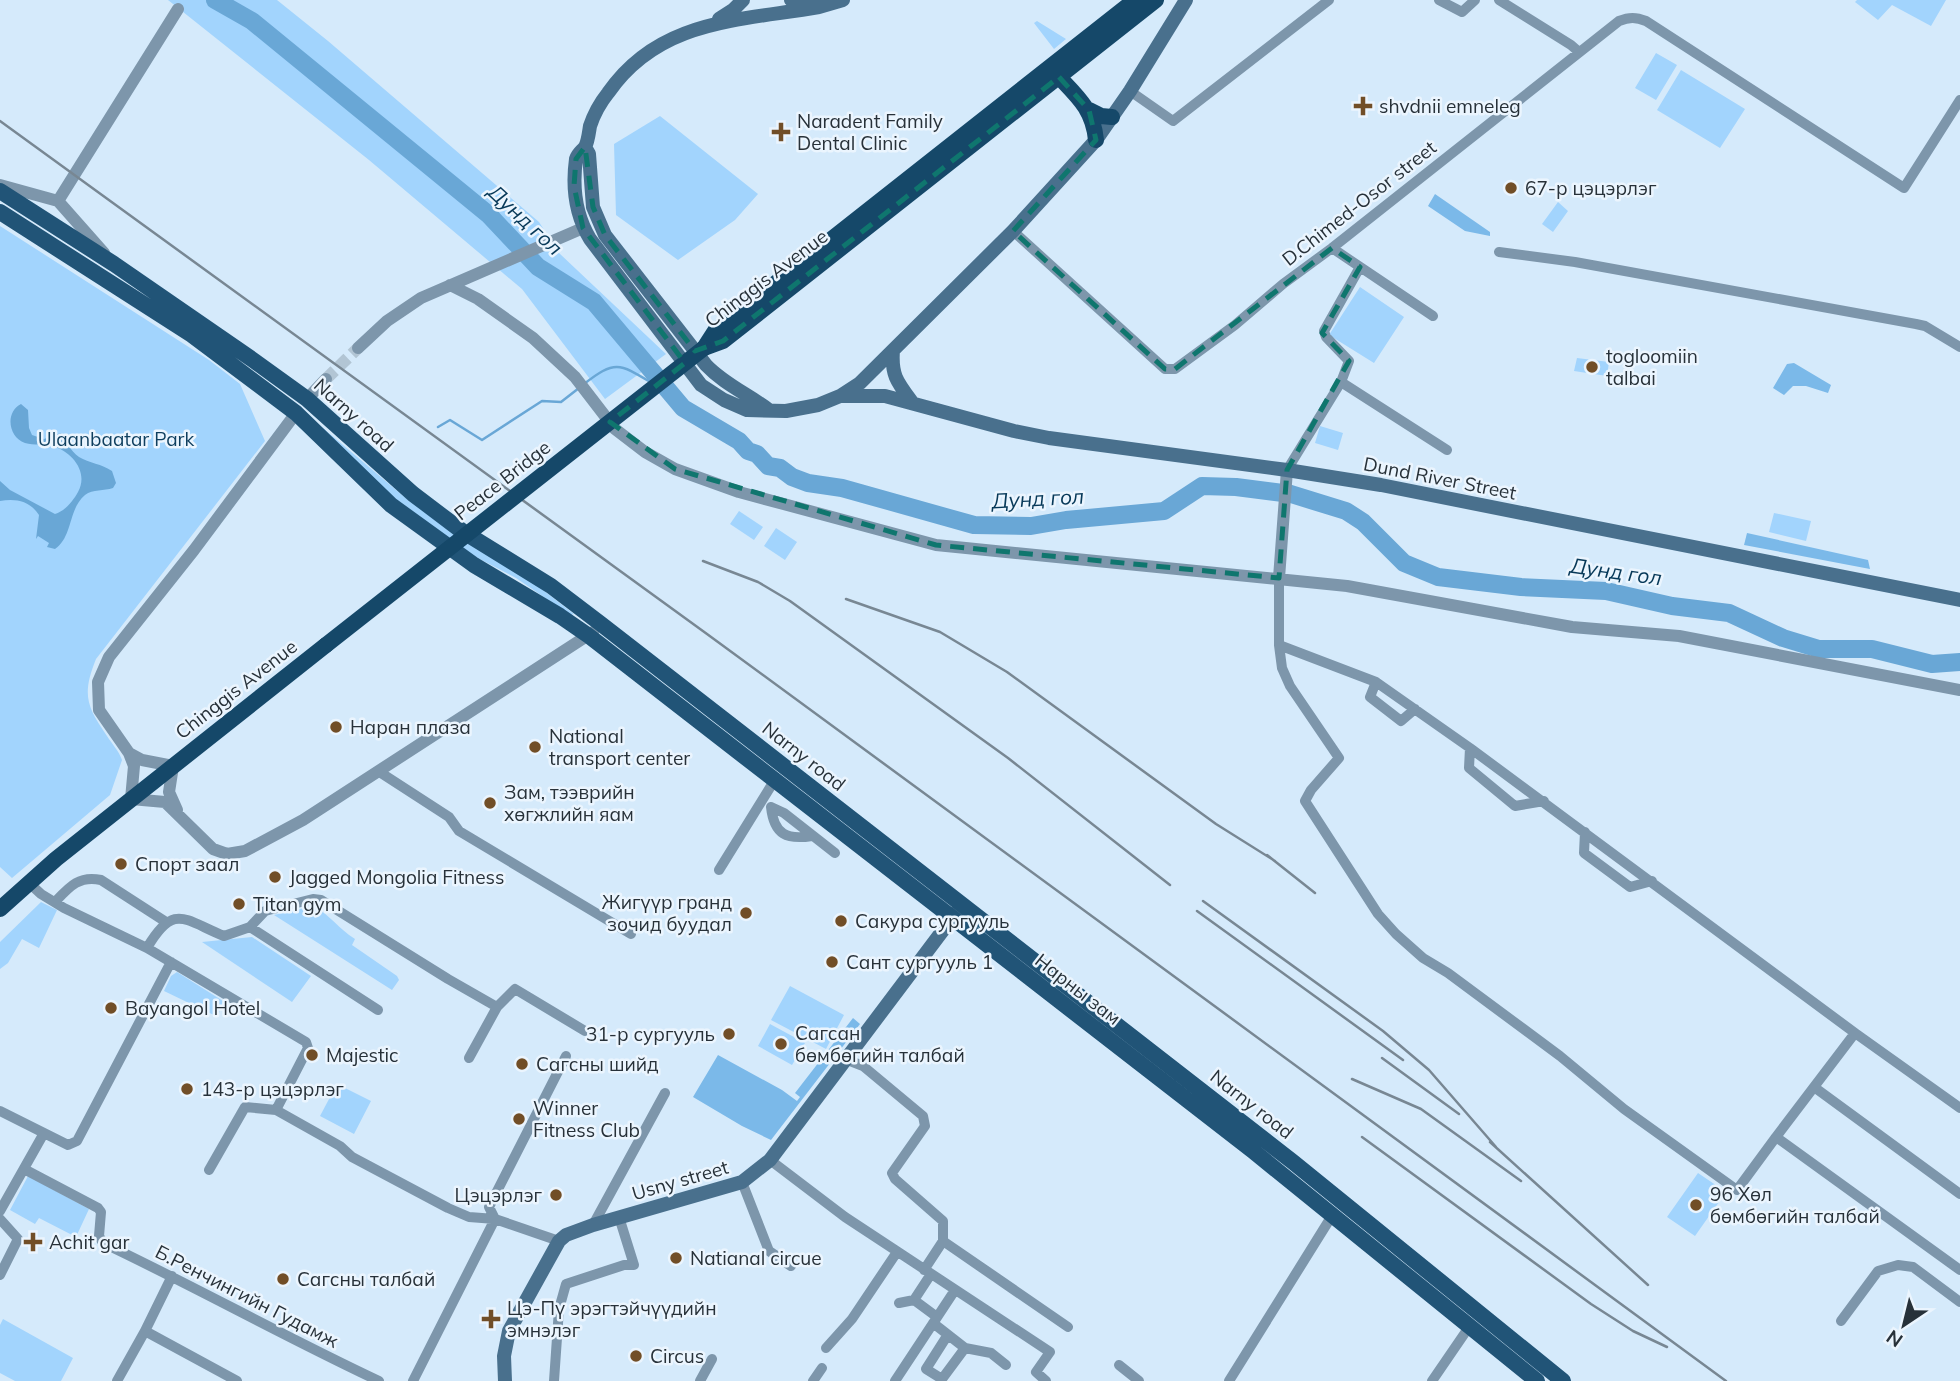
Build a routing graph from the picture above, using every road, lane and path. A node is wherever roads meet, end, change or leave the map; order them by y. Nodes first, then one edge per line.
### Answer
1 (743, 0) edge
2 (791, 0) edge
3 (1135, 0) edge
4 (1156, 0) edge
5 (1186, 0) edge
6 (1329, 0) edge
7 (1439, 0) edge
8 (1475, 0) edge
9 (1499, 0) edge
10 (845, 1) edge
11 (819, 8) junction
12 (178, 9) dead end
13 (712, 23) junction
14 (1578, 52) junction
15 (1059, 77) junction
16 (1130, 91) junction
17 (1960, 100) edge
18 (1089, 110) junction
19 (1112, 117) junction
20 (1096, 140) junction
21 (585, 148) junction
22 (0, 185) edge
23 (0, 191) edge
24 (58, 201) junction
25 (23, 206) junction
26 (6, 216) edge
27 (583, 228) junction
28 (1013, 231) junction
29 (1332, 248) junction
30 (1499, 252) dead end
31 (114, 264) junction
32 (1360, 267) junction
33 (450, 285) junction
34 (1433, 316) dead end
35 (1960, 347) edge
36 (358, 348) tunnel mouth
37 (704, 348) junction
38 (893, 349) junction
39 (326, 379) tunnel mouth
40 (1341, 382) junction
41 (840, 396) junction
42 (307, 399) junction
43 (912, 402) junction
44 (769, 410) junction
45 (296, 413) junction
46 (1447, 450) dead end
47 (1287, 470) junction
48 (1279, 578) junction
49 (1960, 600) edge
50 (601, 624) junction
51 (589, 636) junction
52 (326, 645) joint
53 (1279, 645) junction
54 (1376, 682) junction
55 (1960, 691) edge
56 (1415, 709) junction
57 (1471, 748) junction
58 (130, 752) junction
59 (173, 766) junction
60 (378, 771) junction
61 (774, 781) junction
62 (131, 799) junction
63 (1544, 801) junction
64 (178, 813) junction
65 (1585, 832) junction
66 (812, 836) junction
67 (835, 853) dead end
68 (719, 870) dead end
69 (1652, 881) junction
70 (28, 882) junction
71 (55, 902) junction
72 (0, 909) edge
73 (957, 912) junction
74 (166, 922) junction
75 (250, 927) junction
76 (631, 934) dead end
77 (147, 948) junction
78 (171, 962) junction
79 (497, 1007) junction
80 (378, 1010) dead end
81 (585, 1031) dead end
82 (1855, 1032) junction
83 (566, 1056) dead end
84 (469, 1058) dead end
85 (845, 1059) junction
86 (1814, 1087) junction
87 (664, 1093) dead end
88 (1960, 1108) edge
89 (276, 1110) junction
90 (0, 1111) edge
91 (44, 1133) junction
92 (1233, 1135) junction
93 (1776, 1137) junction
94 (1268, 1143) junction
95 (770, 1160) junction
96 (24, 1169) junction
97 (209, 1170) dead end
98 (742, 1182) junction
99 (1960, 1194) edge
100 (0, 1211) edge
101 (1333, 1214) junction
102 (619, 1217) junction
103 (0, 1219) edge
104 (495, 1219) junction
105 (593, 1225) junction
106 (559, 1241) junction
107 (943, 1241) junction
108 (897, 1252) junction
109 (791, 1266) dead end
110 (1960, 1270) edge
111 (928, 1273) junction
112 (0, 1275) edge
113 (172, 1276) junction
114 (955, 1290) junction
115 (915, 1300) junction
116 (1960, 1302) edge
117 (899, 1303) dead end
118 (935, 1320) junction
119 (1841, 1321) dead end
120 (1068, 1327) dead end
121 (1469, 1327) junction
122 (145, 1331) junction
123 (947, 1336) junction
124 (826, 1348) dead end
125 (965, 1348) junction
126 (712, 1359) dead end
127 (1006, 1365) dead end
128 (1119, 1365) dead end
129 (822, 1368) dead end
130 (117, 1381) edge
131 (236, 1381) edge
132 (379, 1381) edge
133 (413, 1381) edge
134 (505, 1381) edge
135 (554, 1381) edge
136 (700, 1381) edge
137 (813, 1381) edge
138 (895, 1381) edge
139 (1046, 1381) edge
140 (1139, 1381) edge
141 (1229, 1381) edge
142 (1432, 1381) edge
143 (1537, 1381) edge
144 (1563, 1381) edge

1 - 13 main road
2 - 11 main road
3 - 37 highway, Chinggis Avenue
4 - 15 highway, Chinggis Avenue
5 - 16 main road
6 - 16 street
7 - 8 street
9 - 14 street
10 - 11 main road
11 - 13 main road
12 - 24 street
13 - 21 main road
14 - 17 street, D.Chimed-Osor street
14 - 29 street, D.Chimed-Osor street
15 - 18 highway
15 - 37 highway, Chinggis Avenue
16 - 19 main road
18 - 19 highway
18 - 20 highway
19 - 20 main road
20 - 28 main road
21 - 27 main road
21 - 44 main road
22 - 24 street
23 - 25 main road, Narny road
24 - 31 street
25 - 26 main road
25 - 31 main road, Narny road
26 - 45 main road
27 - 33 street
27 - 44 main road
28 - 29 street, D.Chimed-Osor street
28 - 38 main road
29 - 32 street
30 - 35 street
31 - 42 main road, Narny road
32 - 34 street
32 - 40 street
33 - 36 street
33 - 48 street
37 - 52 highway, Peace Bridge, bridge
38 - 41 main road
38 - 43 main road
39 - 42 street
40 - 46 street
40 - 47 street
41 - 43 main road, Dund River Street
41 - 44 main road
42 - 50 main road, Narny road
43 - 47 main road, Dund River Street
45 - 51 main road
45 - 58 street
47 - 48 street
47 - 49 main road, Dund River Street
48 - 53 street
48 - 55 street
50 - 51 street
50 - 73 main road, Narny road
51 - 60 street
51 - 61 main road, Нарны зам
52 - 59 highway, Chinggis Avenue
53 - 54 street
53 - 93 street
54 - 56 street
54 - 56 street
56 - 57 street
57 - 63 street
57 - 63 street
58 - 59 street
58 - 62 street
59 - 62 highway, Chinggis Avenue
59 - 64 street
60 - 64 street
60 - 76 street
61 - 68 street
61 - 73 main road, Нарны зам
62 - 64 street
62 - 70 highway
63 - 65 street
65 - 69 street
65 - 69 street
66 - 66 street
66 - 67 street
69 - 82 street
70 - 71 street
70 - 72 highway
71 - 74 street
71 - 77 street
73 - 85 main road, Usny street
73 - 92 main road, Нарны зам
73 - 94 main road, Narny road
74 - 75 street
74 - 77 street
75 - 79 street
75 - 80 street
77 - 78 street
78 - 89 street
78 - 91 street
79 - 81 street
79 - 84 street
82 - 86 street
82 - 88 street
83 - 104 street
85 - 95 main road, Usny street
85 - 107 street
86 - 93 street
86 - 99 street
87 - 105 street
89 - 97 street
89 - 104 street
90 - 91 street
91 - 96 street
92 - 94 main road
92 - 101 main road, Нарны зам
93 - 110 street
94 - 144 main road, Narny road
95 - 98 main road, Usny street
95 - 108 street
96 - 100 street
96 - 113 street, Б.Ренчингийн Гудамж
98 - 102 main road, Usny street
98 - 109 street
101 - 121 main road, Нарны зам
101 - 141 street
102 - 105 main road, Usny street
102 - 135 street
103 - 112 street
104 - 106 street
104 - 133 street
105 - 106 main road, Usny street
106 - 134 main road
107 - 111 street
107 - 120 street
108 - 111 street
108 - 124 street
111 - 114 street
111 - 115 street
113 - 122 street
113 - 132 street, Б.Ренчингийн Гудамж
114 - 118 street
114 - 139 street
115 - 117 street
115 - 118 street
116 - 119 street
118 - 123 street
118 - 138 street
121 - 142 street
121 - 143 main road, Нарны зам
122 - 130 street
122 - 131 street
123 - 125 street
123 - 125 street
125 - 127 street
126 - 136 street
128 - 140 street
129 - 137 street

